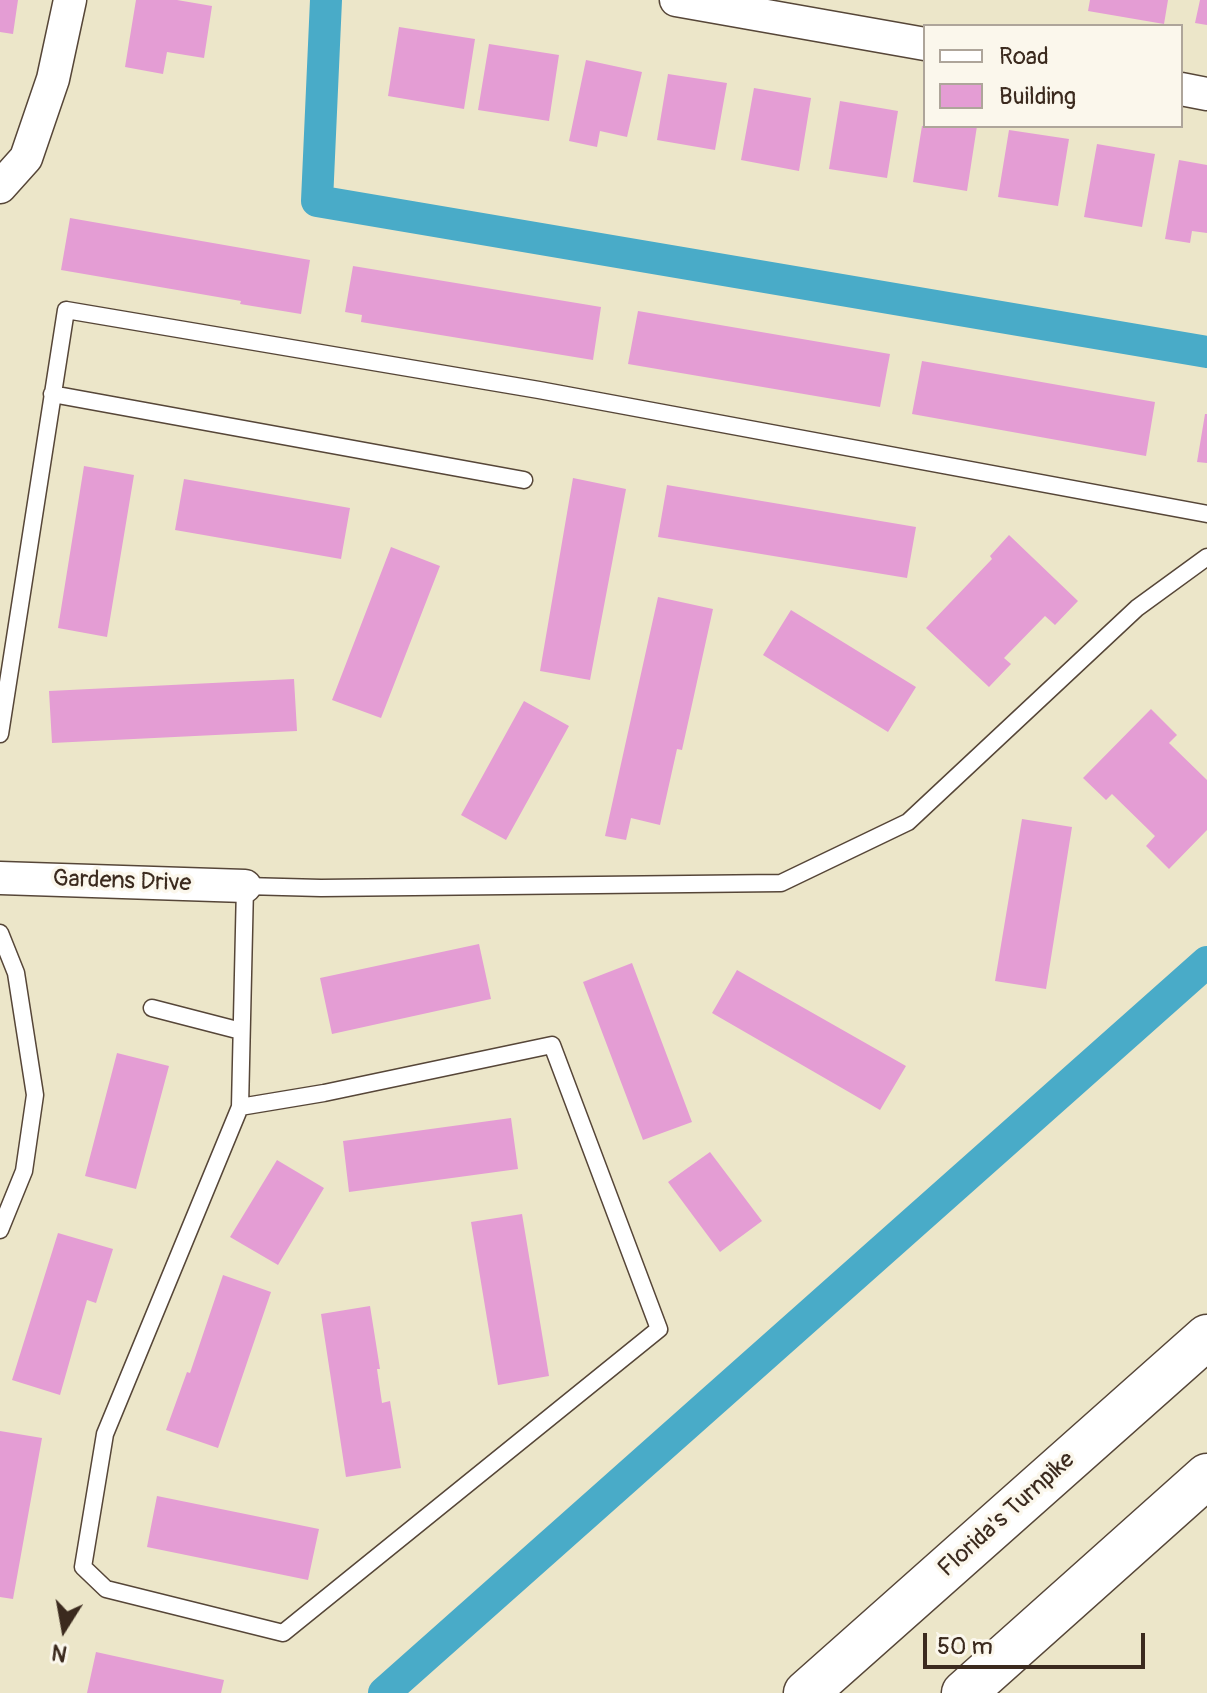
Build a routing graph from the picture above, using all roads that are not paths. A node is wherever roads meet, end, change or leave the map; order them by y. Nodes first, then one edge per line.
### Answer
1 (70, 0) edge
2 (676, 0) edge
3 (923, 44) edge
4 (1183, 89) edge
5 (1207, 94) edge
6 (0, 187) edge
7 (52, 394) junction
8 (524, 480) dead end
9 (1207, 514) edge
10 (1207, 557) edge
11 (0, 734) edge
12 (0, 878) edge
13 (245, 886) junction
14 (0, 933) edge
15 (152, 1008) dead end
16 (241, 1031) junction
17 (240, 1107) junction
18 (0, 1230) edge
19 (1207, 1337) edge
20 (1207, 1476) edge
21 (806, 1693) edge
22 (964, 1693) edge

1 - 6 street
2 - 3 street
4 - 5 street
7 - 8 lane
7 - 9 lane
7 - 11 lane
10 - 13 lane
12 - 13 street, Gardens Drive
13 - 16 lane
14 - 18 lane
15 - 16 lane
16 - 17 lane
17 - 17 lane
19 - 21 highway, Florida's Turnpike
20 - 22 highway

